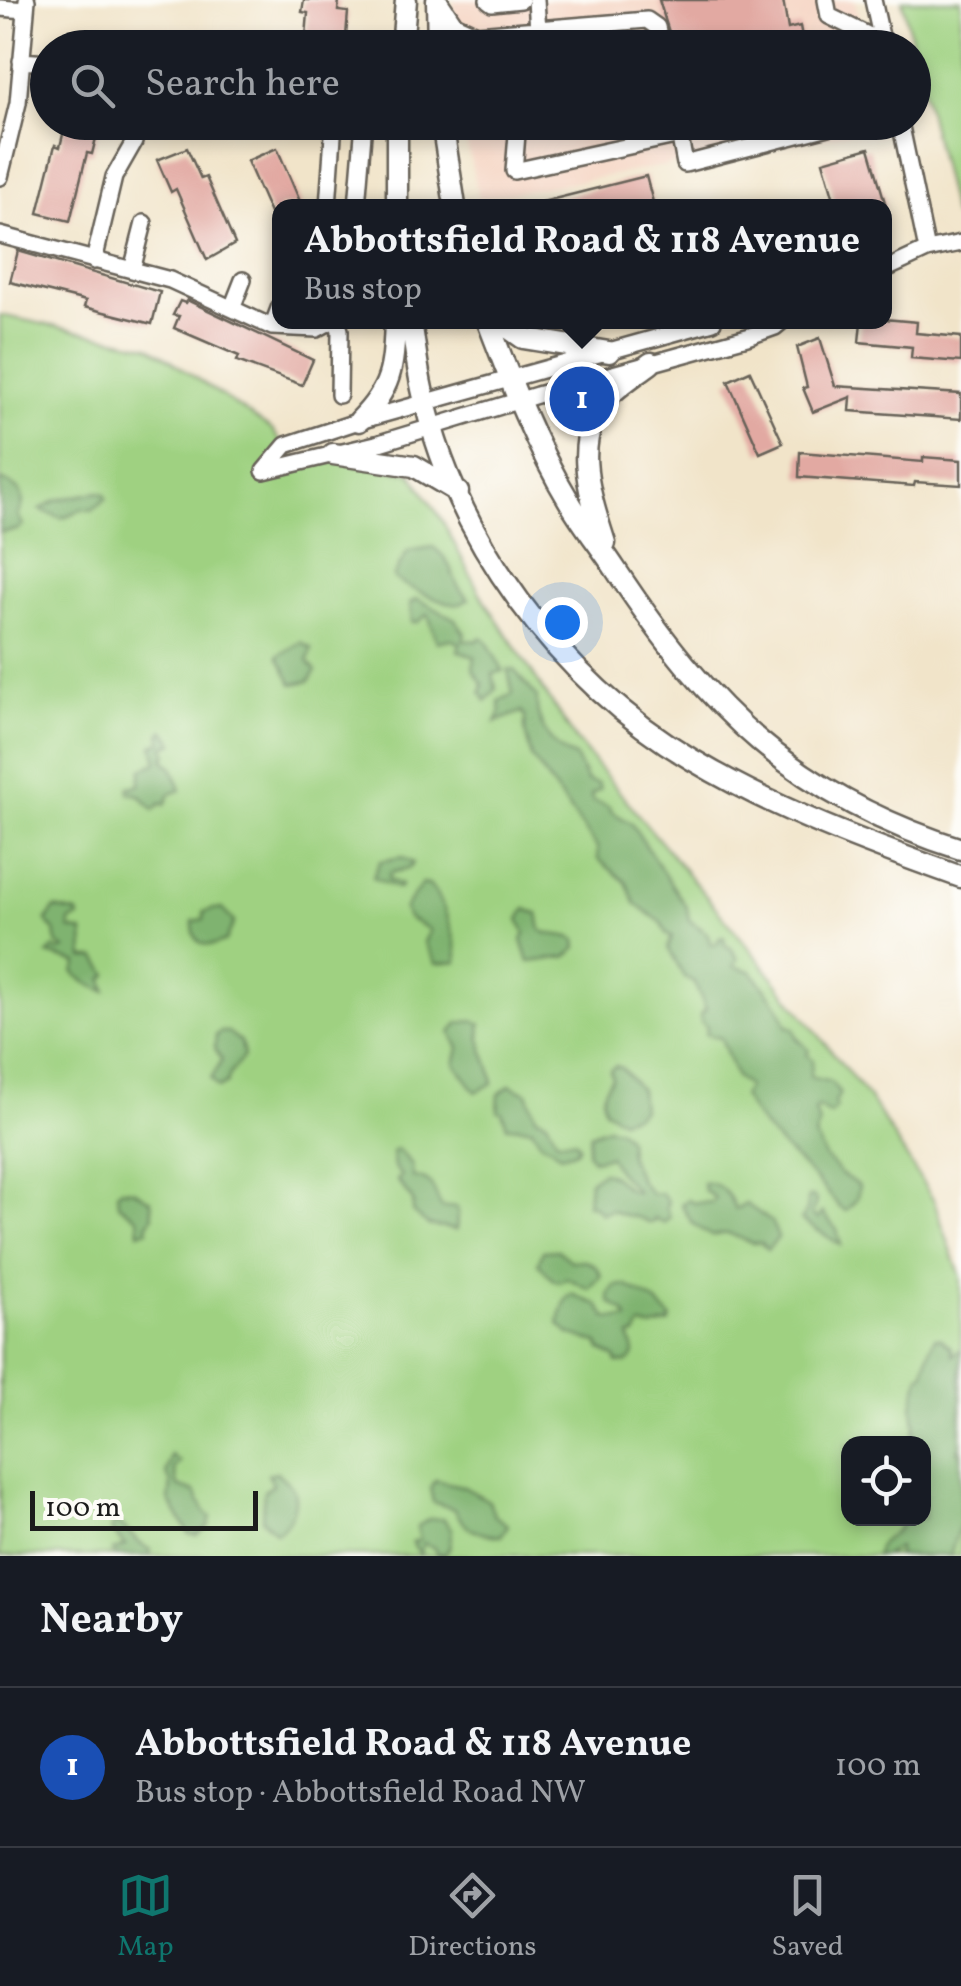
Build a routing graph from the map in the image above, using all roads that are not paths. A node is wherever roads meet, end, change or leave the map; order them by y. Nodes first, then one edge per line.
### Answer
1 (406, 0) edge
2 (438, 0) edge
3 (488, 0) edge
4 (521, 0) edge
5 (536, 0) edge
6 (826, 0) edge
7 (872, 0) edge
8 (26, 5) edge
9 (0, 8) edge
10 (404, 30) edge
11 (438, 30) edge
12 (468, 30) edge
13 (538, 30) joint
14 (659, 30) edge
15 (855, 30) edge
16 (879, 30) edge
17 (21, 61) junction
18 (30, 61) edge
19 (134, 140) edge
20 (333, 140) edge
21 (362, 140) edge
22 (397, 140) edge
23 (445, 140) edge
24 (517, 140) edge
25 (635, 140) edge
26 (681, 140) edge
27 (779, 140) edge
28 (904, 140) edge
29 (0, 177) edge
30 (329, 199) edge
31 (358, 199) edge
32 (398, 199) edge
33 (454, 199) edge
34 (144, 223) dead end
35 (0, 235) edge
36 (961, 243) edge
37 (928, 250) junction
38 (94, 260) junction
39 (892, 266) edge
40 (132, 270) junction
41 (242, 280) dead end
42 (232, 308) junction
43 (272, 327) edge
44 (339, 329) edge
45 (394, 329) edge
46 (413, 329) edge
47 (491, 329) edge
48 (510, 329) edge
49 (689, 329) edge
50 (770, 329) edge
51 (609, 352) junction
52 (650, 363) junction
53 (509, 379) junction
54 (339, 395) dead end
55 (519, 402) junction
56 (426, 404) junction
57 (359, 421) junction
58 (433, 426) junction
59 (333, 454) junction
60 (458, 492) junction
61 (612, 564) junction
62 (961, 849) edge
63 (961, 877) edge

1 - 10 main road
2 - 11 main road
2 - 12 street
3 - 4 street
5 - 13 street
6 - 15 street
7 - 16 street
8 - 9 street
8 - 17 street
13 - 14 street
17 - 18 street
17 - 29 street
19 - 38 street
20 - 30 street
21 - 31 street
22 - 32 main road
23 - 33 main road
24 - 25 street
26 - 27 street
28 - 37 street
34 - 40 street
35 - 38 street
36 - 37 street
37 - 39 street
38 - 40 street
40 - 42 street
41 - 42 street
42 - 43 street
44 - 54 street
45 - 57 main road
46 - 56 main road
47 - 53 main road
48 - 51 main road
49 - 51 street
50 - 52 street
51 - 53 street
52 - 55 street
52 - 61 main road
53 - 55 main road
53 - 56 street
55 - 58 street
55 - 61 main road
56 - 57 street
56 - 58 main road
57 - 59 street
58 - 59 street
58 - 60 main road
59 - 60 main road
60 - 63 main road
61 - 62 main road

